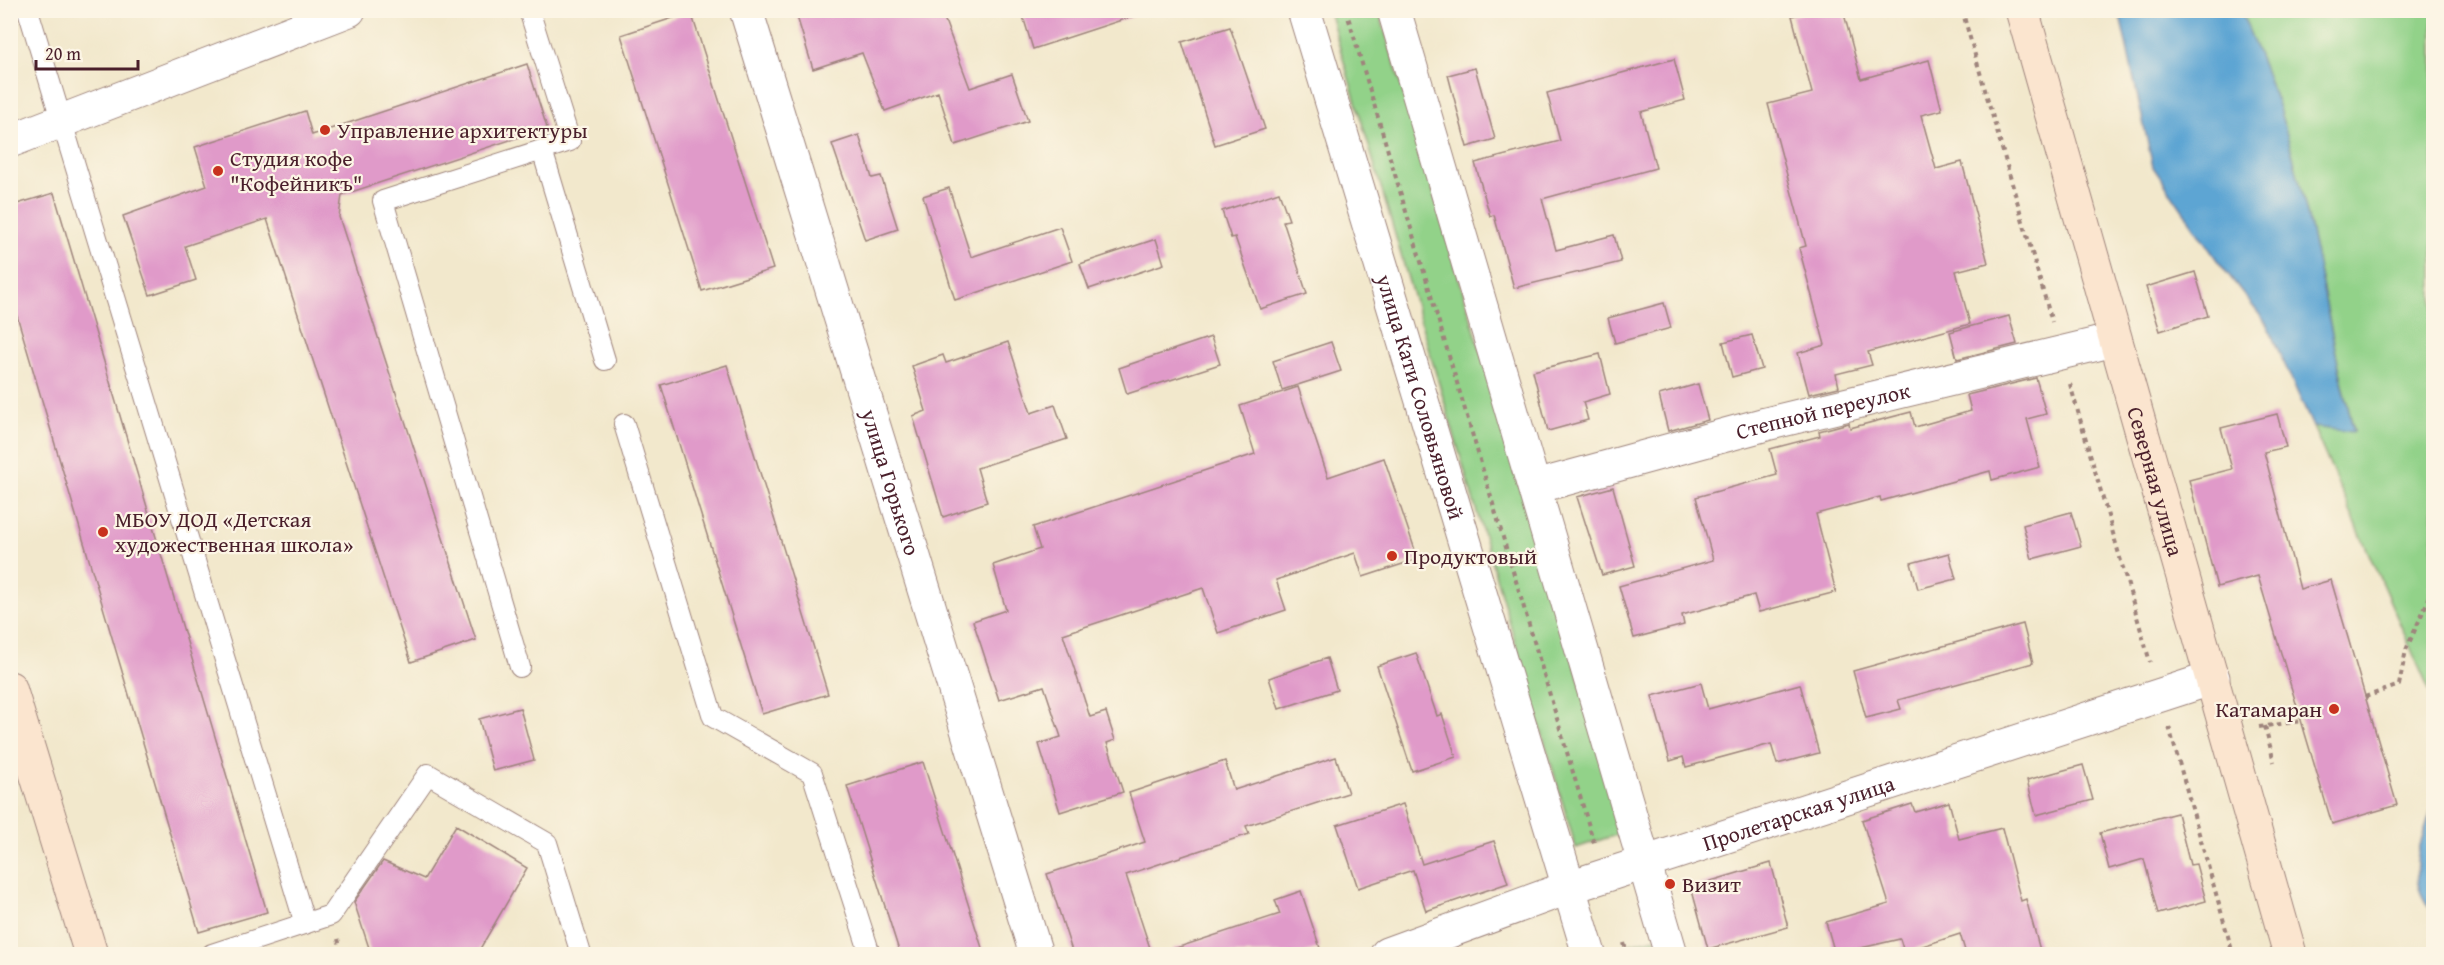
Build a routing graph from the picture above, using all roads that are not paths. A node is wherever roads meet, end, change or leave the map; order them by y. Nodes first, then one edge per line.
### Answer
1 (28, 10) edge
2 (349, 10) edge
3 (529, 10) edge
4 (746, 10) edge
5 (1304, 10) edge
6 (1394, 10) edge
7 (2022, 10) edge
8 (62, 121) junction
9 (10, 141) edge
10 (542, 150) junction
11 (2114, 340) junction
12 (605, 360) dead end
13 (624, 424) dead end
14 (1535, 487) junction
15 (520, 667) dead end
16 (2213, 678) junction
17 (10, 688) edge
18 (1644, 865) junction
19 (1570, 887) junction
20 (305, 924) junction
21 (91, 954) edge
22 (212, 954) edge
23 (581, 954) edge
24 (870, 954) edge
25 (1036, 954) edge
26 (1387, 954) edge
27 (1590, 954) edge
28 (1671, 954) edge
29 (2290, 954) edge

1 - 8 lane
2 - 8 street
3 - 10 lane
4 - 25 street, улица Горького
5 - 19 street, улица Кати Соловьяновой
6 - 14 street
7 - 11 street, Северная улица
8 - 9 street
8 - 20 lane
10 - 12 lane
10 - 15 lane
11 - 14 street, Степной переулок
11 - 16 street, Северная улица
13 - 24 lane
14 - 18 street
16 - 18 street, Пролетарская улица
16 - 29 street, Северная улица
17 - 21 street
18 - 19 street, Пролетарская улица
18 - 28 street
19 - 26 street, Пролетарская улица
19 - 27 street, улица Кати Соловьяновой
20 - 22 lane
20 - 23 lane

